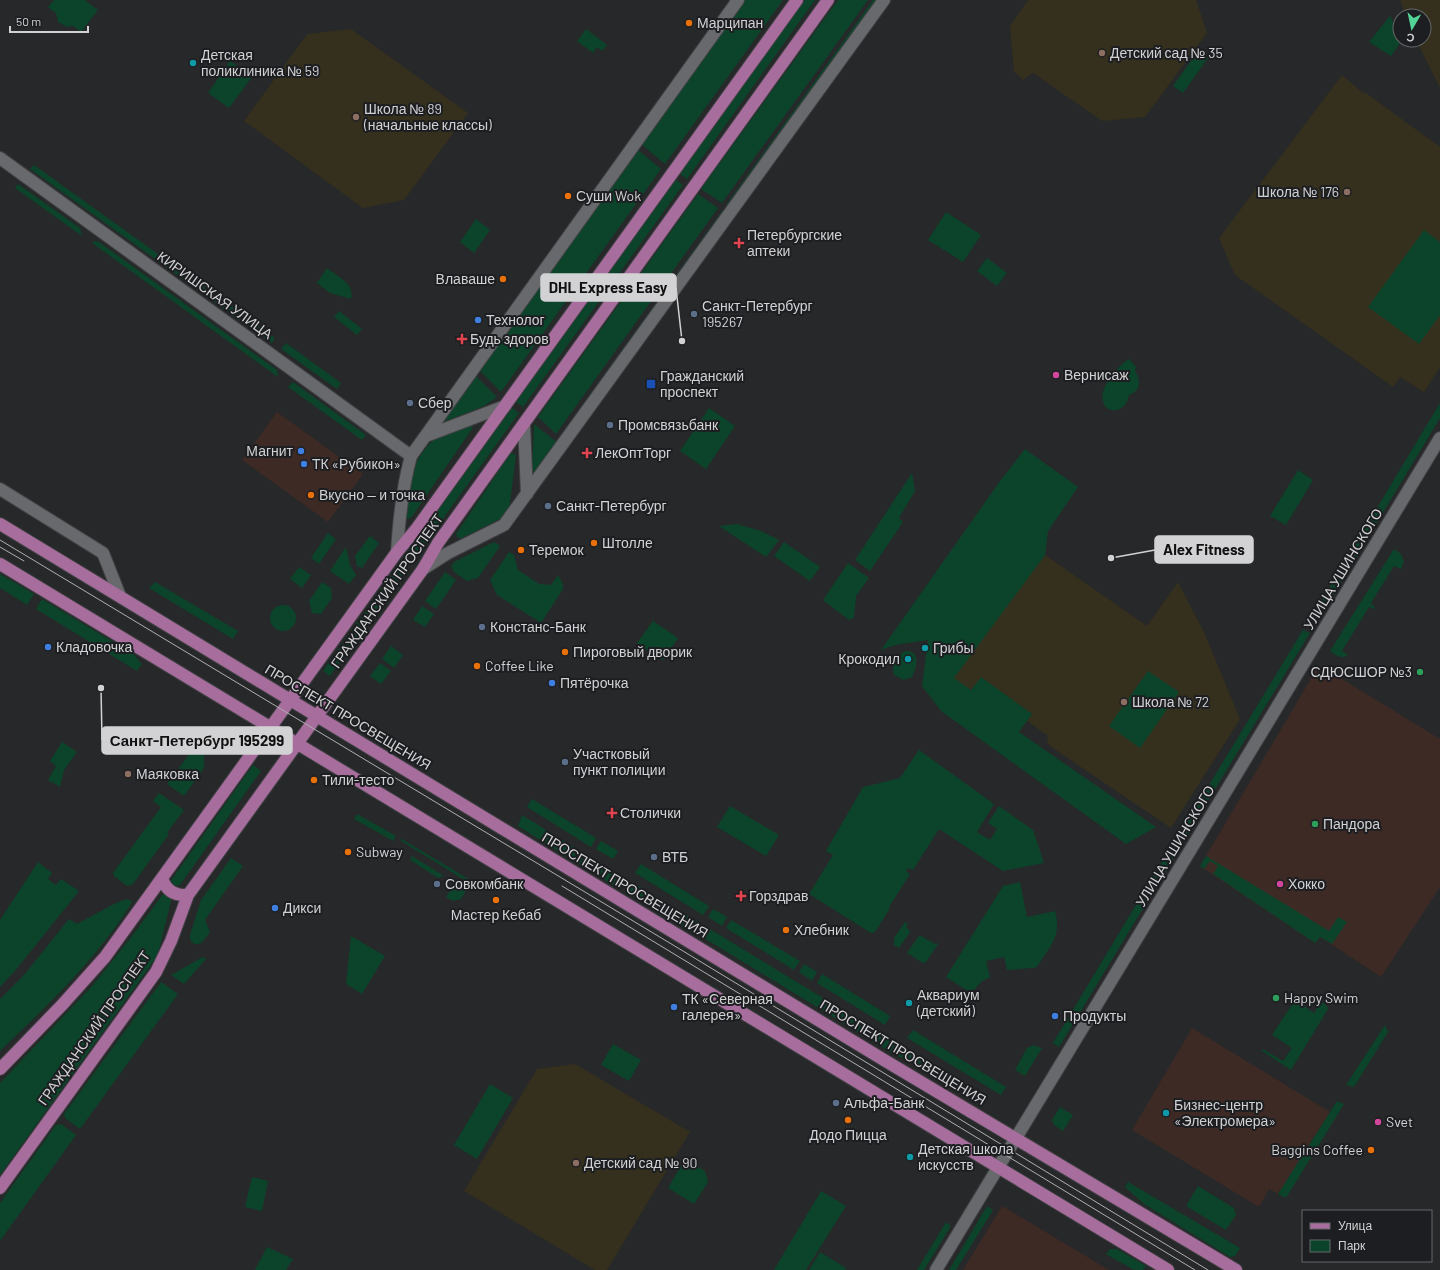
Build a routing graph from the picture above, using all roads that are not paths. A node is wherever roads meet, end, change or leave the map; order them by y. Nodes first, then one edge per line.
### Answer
1 (738, 0) edge
2 (797, 0) edge
3 (828, 0) edge
4 (884, 0) edge
5 (0, 158) edge
6 (505, 406) junction
7 (524, 424) junction
8 (426, 436) junction
9 (1440, 438) edge
10 (411, 456) junction
11 (0, 489) edge
12 (527, 494) junction
13 (0, 524) edge
14 (397, 552) junction
15 (0, 564) edge
16 (423, 569) junction
17 (120, 596) junction
18 (290, 700) junction
19 (317, 716) junction
20 (270, 727) junction
21 (297, 743) junction
22 (162, 878) junction
23 (188, 895) junction
24 (2, 1066) edge
25 (1016, 1137) junction
26 (998, 1167) junction
27 (0, 1188) edge
28 (936, 1270) edge
29 (1168, 1270) edge
30 (1236, 1270) edge

1 - 8 street, ГРАЖДАНСКИЙ ПРОСПЕКТ
2 - 6 main road, ГРАЖДАНСКИЙ ПРОСПЕКТ
3 - 7 main road, ГРАЖДАНСКИЙ ПРОСПЕКТ
4 - 12 street
5 - 10 street, КИРИШСКАЯ УЛИЦА
6 - 8 street
6 - 14 main road, ГРАЖДАНСКИЙ ПРОСПЕКТ
7 - 12 street
7 - 16 main road, ГРАЖДАНСКИЙ ПРОСПЕКТ
8 - 10 street, ГРАЖДАНСКИЙ ПРОСПЕКТ
9 - 25 street, УЛИЦА УШИНСКОГО
10 - 14 street, ГРАЖДАНСКИЙ ПРОСПЕКТ
11 - 17 street
12 - 16 street
13 - 17 main road, ПРОСПЕКТ ПРОСВЕЩЕНИЯ
14 - 18 main road, ГРАЖДАНСКИЙ ПРОСПЕКТ
15 - 20 main road
16 - 19 main road, ГРАЖДАНСКИЙ ПРОСПЕКТ
17 - 18 main road, ПРОСПЕКТ ПРОСВЕЩЕНИЯ
18 - 19 main road, ПРОСПЕКТ ПРОСВЕЩЕНИЯ
18 - 20 main road, ГРАЖДАНСКИЙ ПРОСПЕКТ
19 - 21 main road, ГРАЖДАНСКИЙ ПРОСПЕКТ
19 - 25 main road, ПРОСПЕКТ ПРОСВЕЩЕНИЯ
20 - 21 main road
20 - 22 main road, ГРАЖДАНСКИЙ ПРОСПЕКТ
21 - 23 main road, ГРАЖДАНСКИЙ ПРОСПЕКТ
21 - 26 main road
22 - 23 main road
22 - 24 main road, ГРАЖДАНСКИЙ ПРОСПЕКТ
23 - 27 main road, ГРАЖДАНСКИЙ ПРОСПЕКТ
25 - 26 street, УЛИЦА УШИНСКОГО
25 - 30 main road, ПРОСПЕКТ ПРОСВЕЩЕНИЯ
26 - 28 street, УЛИЦА УШИНСКОГО
26 - 29 main road

